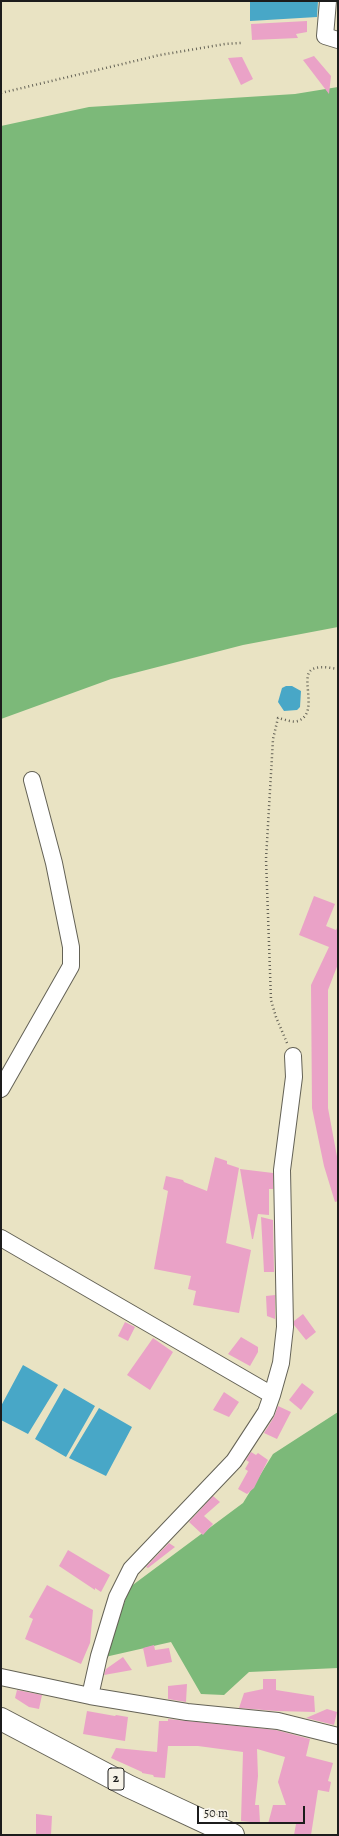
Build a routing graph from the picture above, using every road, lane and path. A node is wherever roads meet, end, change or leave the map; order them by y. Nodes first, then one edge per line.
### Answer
1 (328, 1) edge
2 (338, 40) edge
3 (241, 43) dead end
4 (1, 93) edge
5 (338, 668) edge
6 (32, 780) dead end
7 (293, 1056) joint
8 (1, 1089) edge
9 (1, 1238) edge
10 (272, 1395) junction
11 (1, 1678) edge
12 (90, 1696) junction
13 (1, 1719) edge
14 (338, 1736) edge
15 (233, 1835) edge

1 - 2 street
3 - 4 path
5 - 7 path
6 - 8 street
7 - 10 street
9 - 10 street
10 - 12 street
11 - 12 street
12 - 14 street
13 - 15 highway, 2

